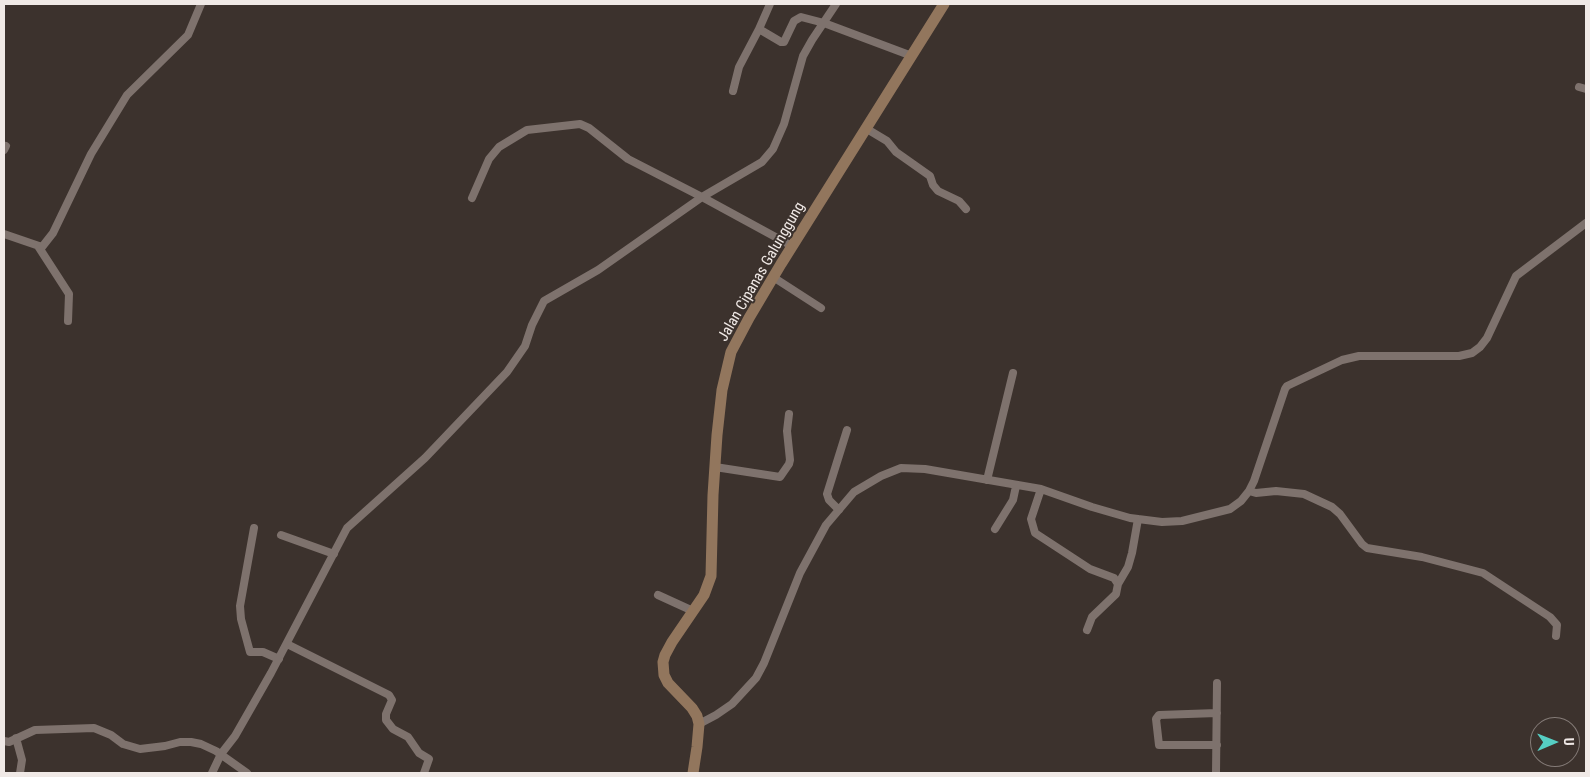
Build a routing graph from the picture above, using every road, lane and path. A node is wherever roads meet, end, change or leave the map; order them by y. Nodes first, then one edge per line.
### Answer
1 (201, 4) edge
2 (770, 4) edge
3 (836, 4) edge
4 (944, 4) edge
5 (824, 23) junction
6 (759, 29) junction
7 (912, 56) junction
8 (733, 91) dead end
9 (866, 129) junction
10 (702, 197) junction
11 (472, 198) dead end
12 (966, 208) dead end
13 (1586, 223) edge
14 (4, 234) edge
15 (38, 246) junction
16 (792, 246) junction
17 (773, 277) junction
18 (821, 308) dead end
19 (68, 321) dead end
20 (1013, 373) dead end
21 (789, 414) dead end
22 (846, 430) dead end
23 (719, 468) junction
24 (987, 480) junction
25 (1016, 486) junction
26 (1040, 490) junction
27 (1249, 491) junction
28 (839, 510) junction
29 (1138, 519) junction
30 (254, 528) dead end
31 (995, 529) dead end
32 (282, 535) dead end
33 (334, 554) junction
34 (1118, 584) junction
35 (658, 595) dead end
36 (693, 612) junction
37 (1086, 630) dead end
38 (1556, 636) dead end
39 (287, 644) junction
40 (279, 659) junction
41 (1217, 684) dead end
42 (1217, 713) junction
43 (699, 724) junction
44 (16, 738) junction
45 (4, 741) edge
46 (1216, 745) junction
47 (221, 754) junction
48 (20, 773) edge
49 (212, 773) edge
50 (248, 773) edge
51 (424, 773) edge
52 (693, 773) edge
53 (1216, 773) edge

1 - 15 street
2 - 6 street
3 - 5 street
4 - 7 street, Jalan Cipanas Galunggung
5 - 6 street
5 - 7 street
5 - 10 street
6 - 8 street
7 - 9 street, Jalan Cipanas Galunggung
9 - 12 street
9 - 16 street, Jalan Cipanas Galunggung
10 - 11 street
10 - 16 street
10 - 33 street
13 - 27 street
14 - 15 street
15 - 19 street
16 - 17 street, Jalan Cipanas Galunggung
17 - 18 street
17 - 23 street, Jalan Cipanas Galunggung
20 - 24 street
21 - 23 street
22 - 28 street
23 - 36 street, Jalan Cipanas Galunggung
24 - 25 street
24 - 28 street
25 - 26 street
25 - 31 street
26 - 29 street
26 - 34 street
27 - 29 street
27 - 38 street
28 - 43 street
29 - 34 street
30 - 40 street
32 - 33 street
33 - 39 street
34 - 37 street
35 - 36 street
36 - 43 street, Jalan Cipanas Galunggung
39 - 40 street
39 - 51 street
40 - 47 street
41 - 42 street
42 - 46 street
42 - 46 street
43 - 52 street
44 - 45 street
44 - 47 street
44 - 48 street
46 - 53 street
47 - 49 street
47 - 50 street

